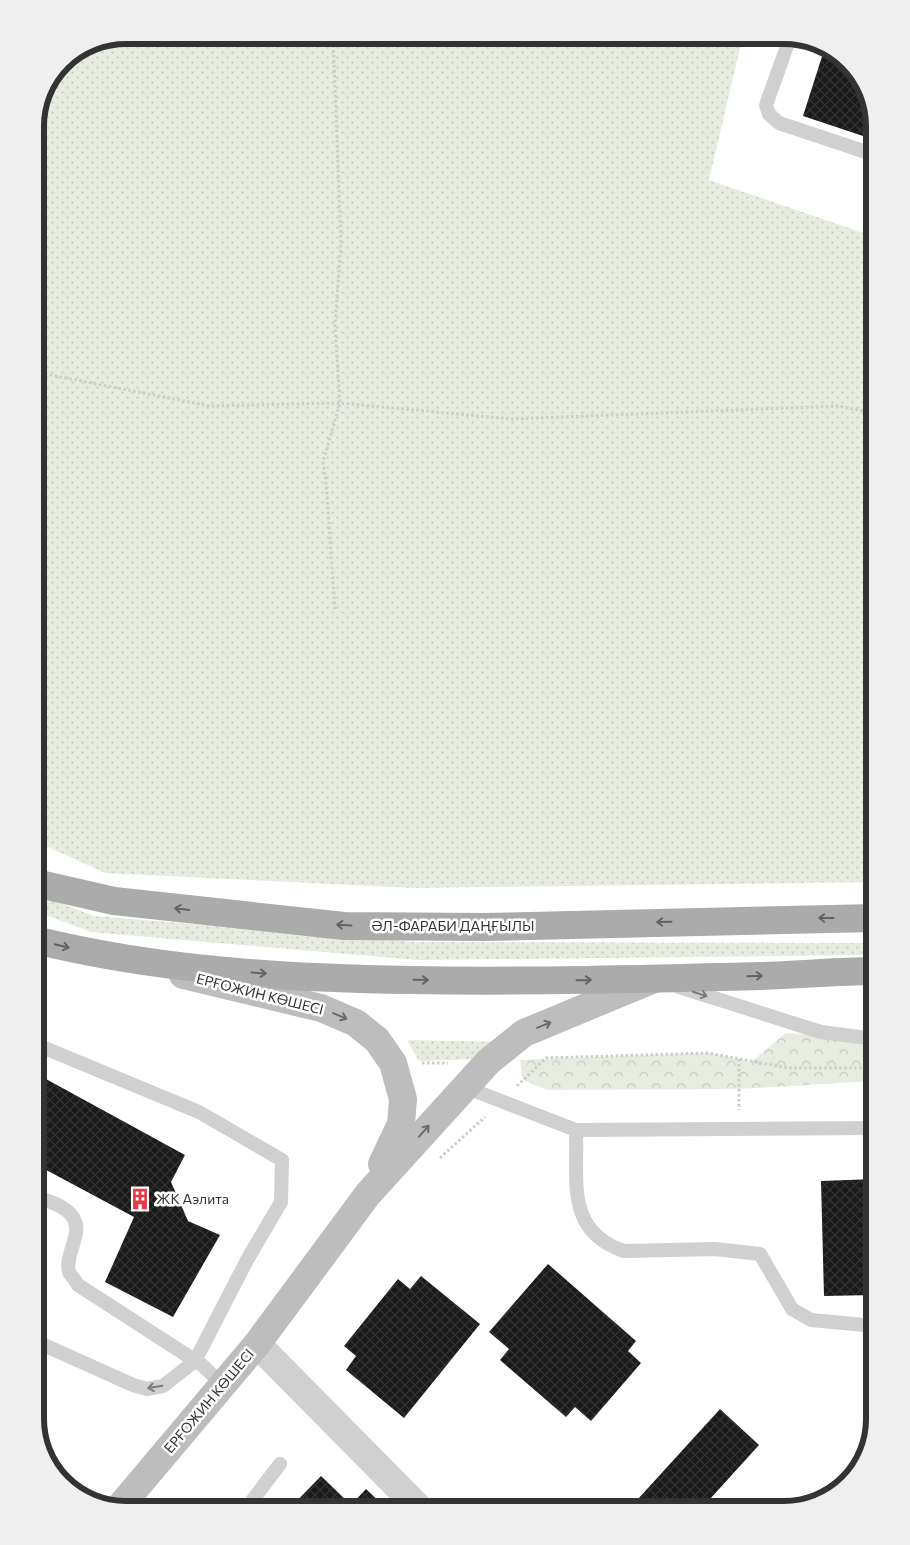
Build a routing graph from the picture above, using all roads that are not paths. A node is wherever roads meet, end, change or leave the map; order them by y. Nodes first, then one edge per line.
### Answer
1 (788, 44) edge
2 (866, 152) edge
3 (44, 885) edge
4 (866, 918) edge
5 (44, 942) edge
6 (89, 953) junction
7 (866, 972) edge
8 (654, 979) junction
9 (866, 1038) edge
10 (44, 1048) edge
11 (460, 1075) junction
12 (866, 1128) edge
13 (576, 1130) junction
14 (368, 1194) junction
15 (44, 1200) edge
16 (866, 1325) edge
17 (257, 1344) junction
18 (44, 1345) edge
19 (195, 1361) junction
20 (222, 1384) junction
21 (280, 1464) dead end
22 (125, 1501) edge
23 (252, 1501) edge
24 (412, 1501) edge

1 - 2 lane
4 -> 3 main road, ӘЛ-ФАРАБИ ДАҢҒЫЛЫ
5 -> 6 main road
6 -> 8 main road
6 -> 14 street, ЕРҒОЖИН КӨШЕСІ
8 -> 7 main road
8 -> 9 lane
11 -> 8 street, ЕРҒОЖИН КӨШЕСІ
10 - 19 lane
11 - 13 lane
14 -> 11 street, ЕРҒОЖИН КӨШЕСІ
12 - 13 lane
13 - 16 lane
14 - 17 street, ЕРҒОЖИН КӨШЕСІ
15 - 19 lane
17 - 20 street, ЕРҒОЖИН КӨШЕСІ
17 - 24 street
19 -> 18 lane
19 - 20 lane
20 - 22 street, ЕРҒОЖИН КӨШЕСІ
21 - 23 lane

